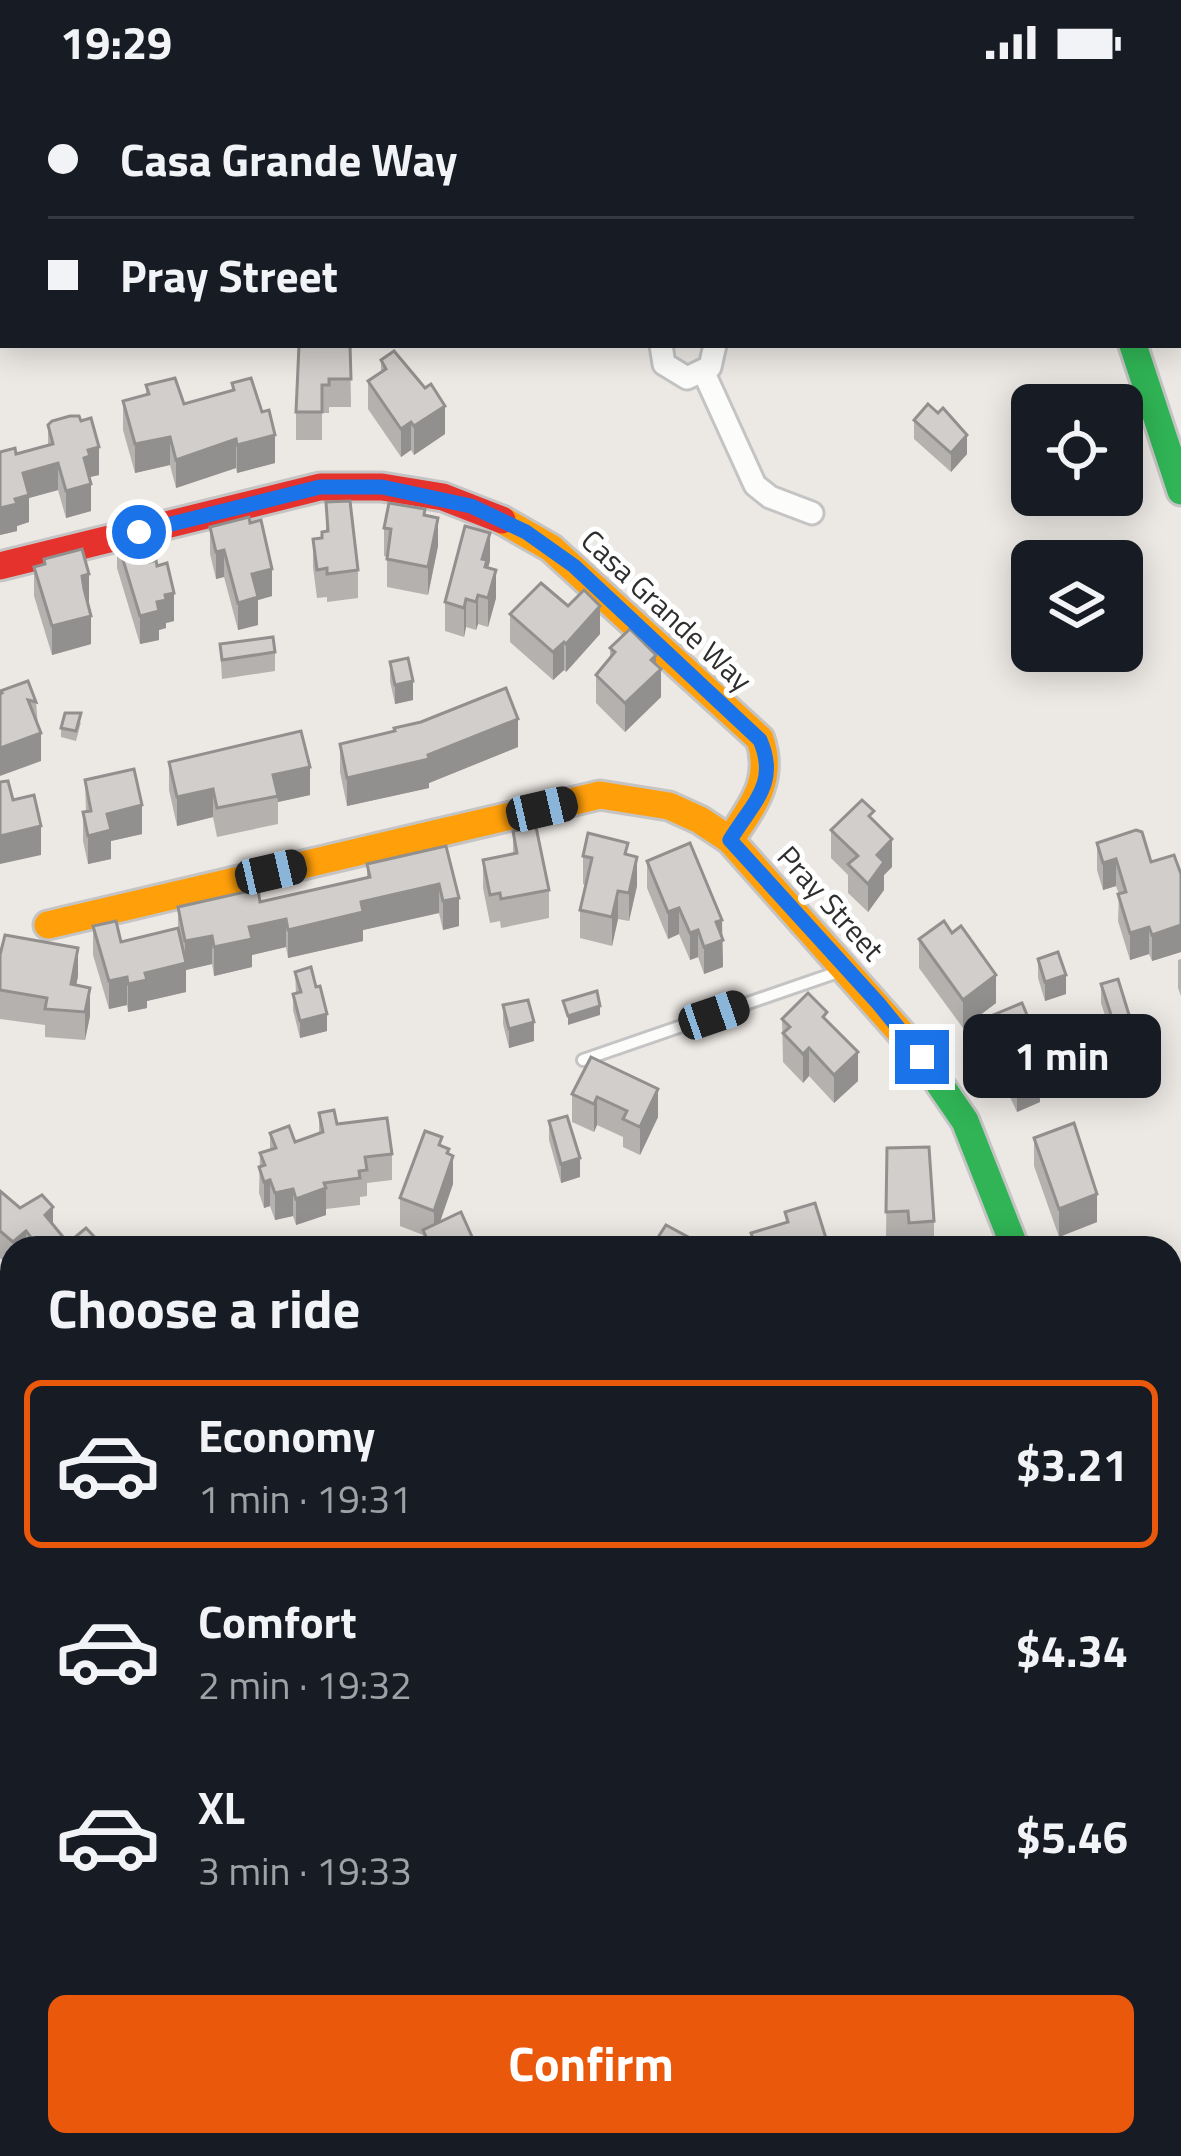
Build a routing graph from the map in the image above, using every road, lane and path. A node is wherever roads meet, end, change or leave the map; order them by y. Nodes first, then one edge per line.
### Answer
1 (661, 348) edge
2 (715, 348) edge
3 (1134, 348) edge
4 (704, 373) junction
5 (1181, 491) edge
6 (812, 513) dead end
7 (0, 566) edge
8 (730, 840) junction
9 (48, 925) dead end
10 (845, 970) junction
11 (584, 1060) edge
12 (1011, 1236) edge

1 - 4 street
2 - 4 street
3 - 5 street
4 - 6 street
7 - 8 street, Casa Grande Way
8 - 9 street, Pray Street
8 - 10 street, Pray Street
10 - 11 lane
10 - 12 street, Pray Street

